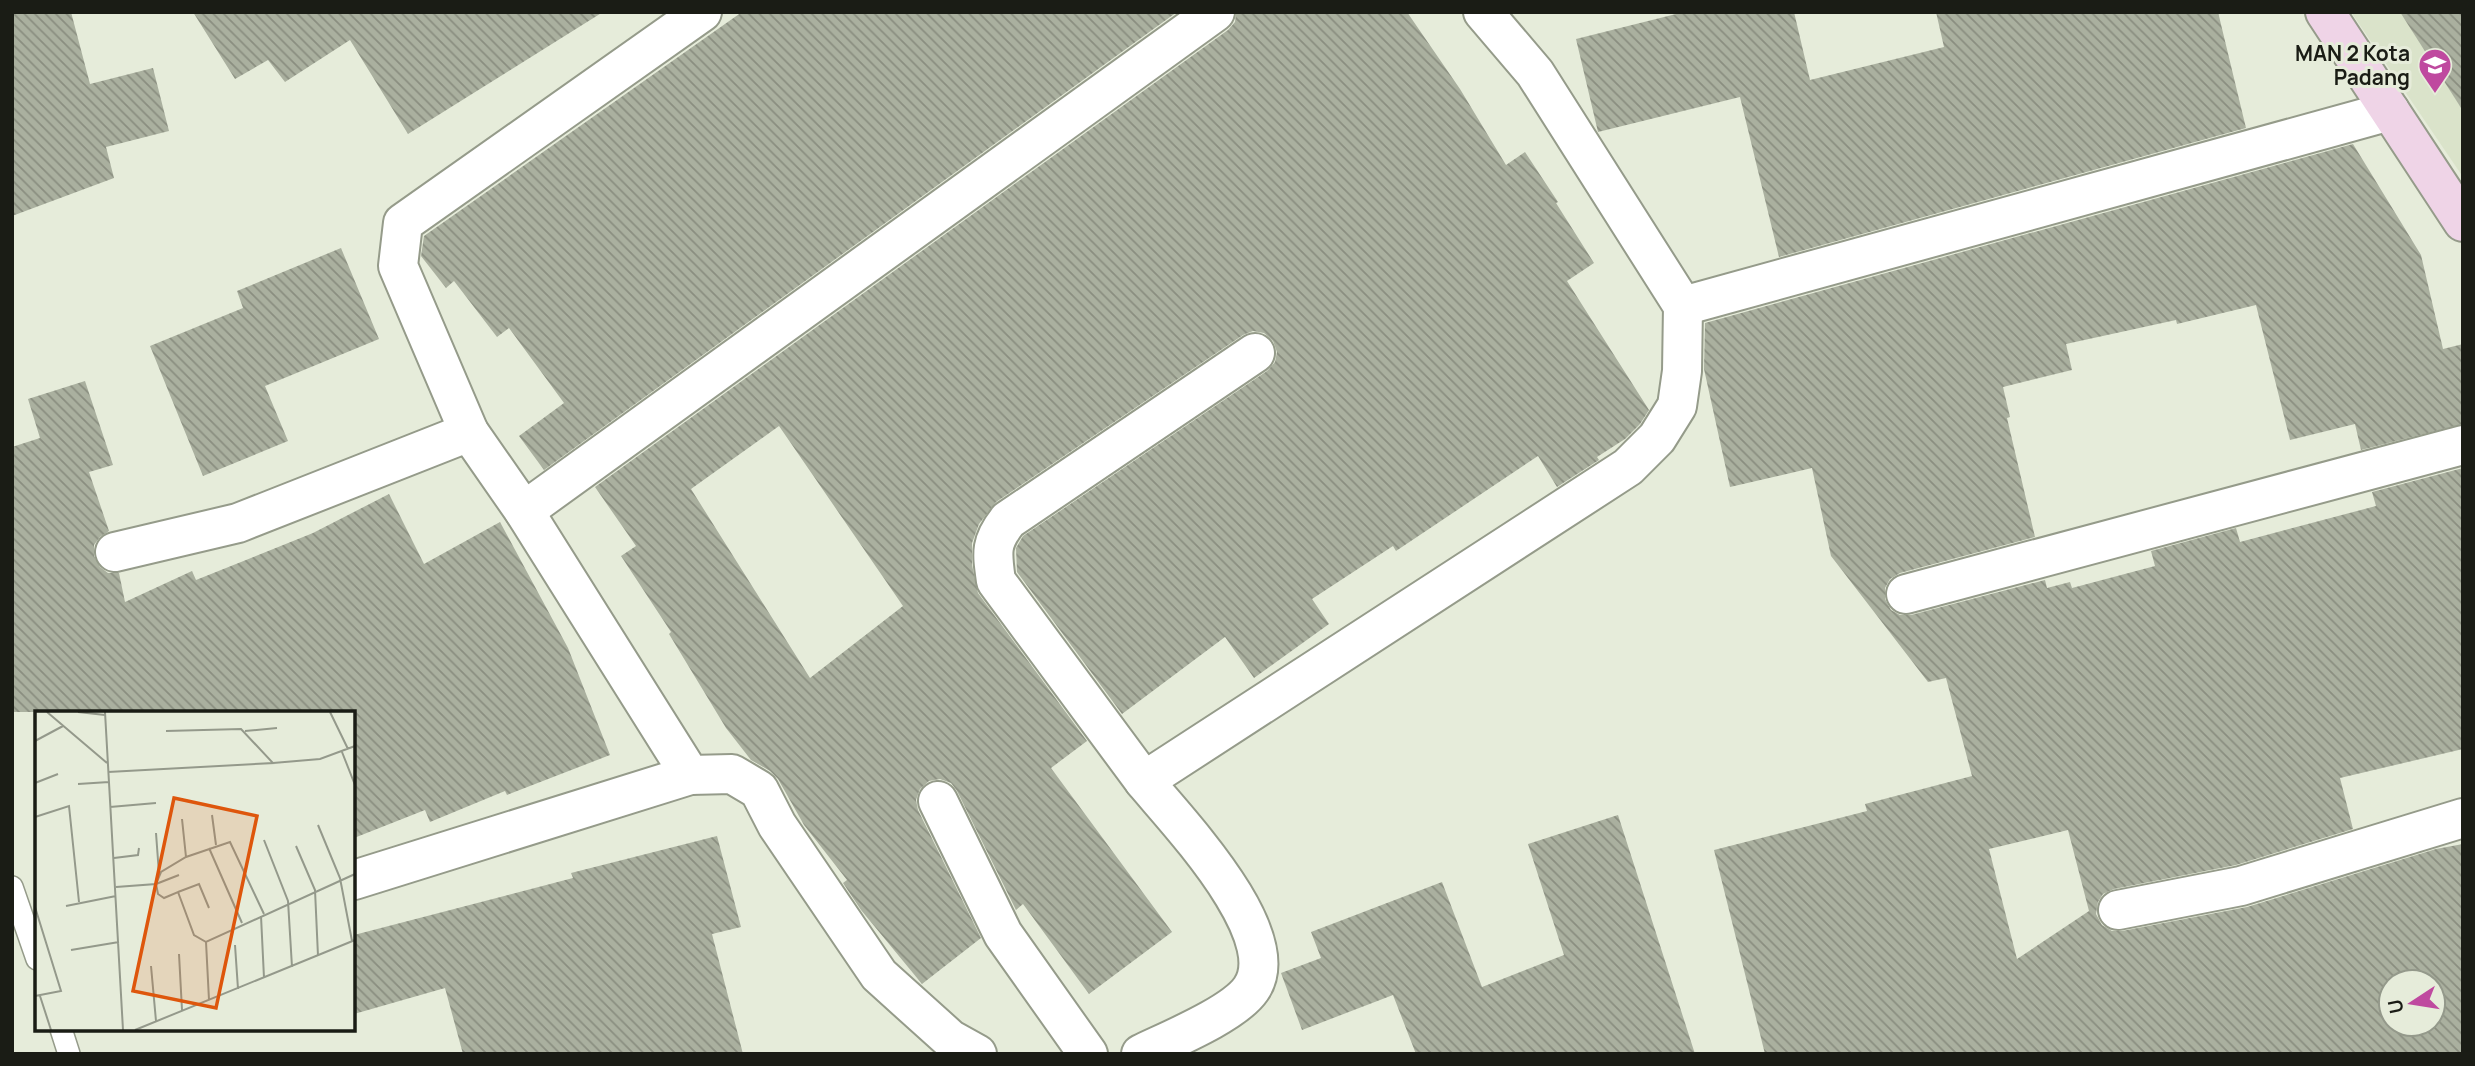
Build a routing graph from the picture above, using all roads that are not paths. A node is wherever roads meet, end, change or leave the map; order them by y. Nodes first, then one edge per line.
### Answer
1 (702, 12) edge
2 (1215, 12) edge
3 (1483, 12) edge
4 (2325, 12) edge
5 (2390, 111) junction
6 (2463, 222) edge
7 (1683, 306) junction
8 (1255, 353) dead end
9 (469, 432) junction
10 (2463, 445) edge
11 (524, 511) junction
12 (115, 552) dead end
13 (1906, 594) dead end
14 (690, 775) junction
15 (1144, 781) junction
16 (938, 801) dead end
17 (2463, 818) edge
18 (355, 880) edge
19 (12, 887) edge
20 (2118, 910) dead end
21 (35, 953) edge
22 (62, 1031) edge
23 (69, 1054) edge
24 (977, 1054) edge
25 (1088, 1054) edge
26 (1141, 1054) edge

1 - 9 street
2 - 11 street
3 - 7 street
4 - 5 street
5 - 6 street
5 - 7 street
7 - 15 street
8 - 15 street
9 - 11 street
9 - 12 street
10 - 13 street
11 - 14 street
14 - 18 street
14 - 24 street
15 - 26 street
16 - 25 street
17 - 20 street
19 - 21 lane
22 - 23 lane

